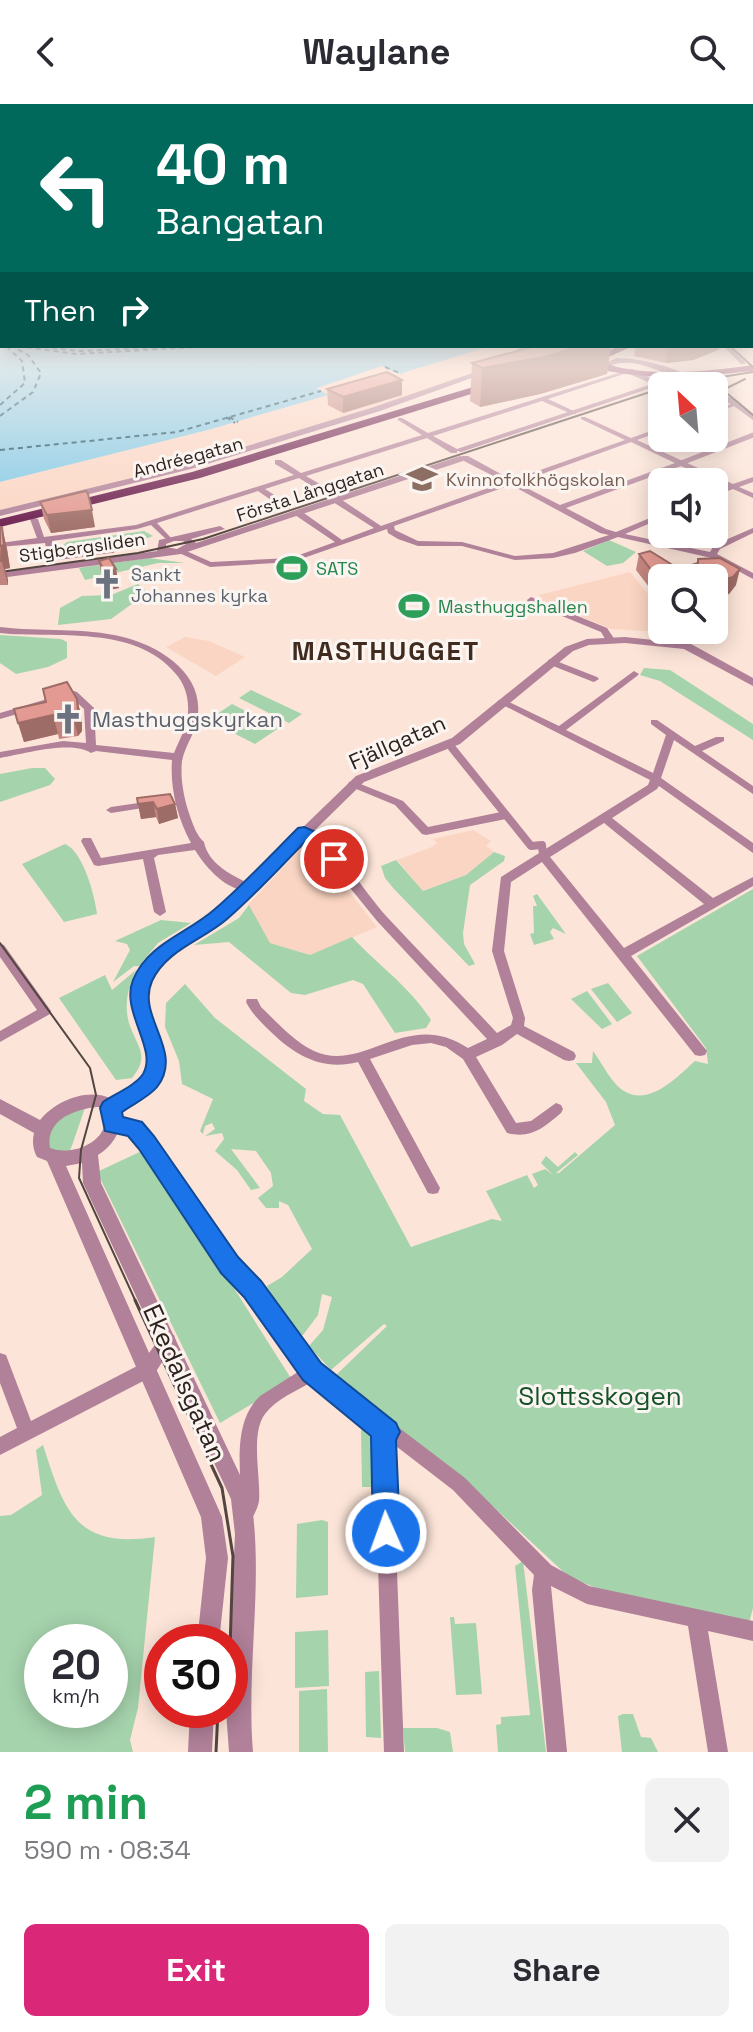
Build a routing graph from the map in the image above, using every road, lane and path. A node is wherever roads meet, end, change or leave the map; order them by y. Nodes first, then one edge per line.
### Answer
1 (461, 387) edge
2 (470, 387) edge
3 (477, 387) edge
4 (560, 387) edge
5 (648, 392) edge
6 (648, 393) edge
7 (728, 397) edge
8 (540, 398) junction
9 (741, 403) junction
10 (728, 407) edge
11 (753, 410) edge
12 (574, 413) junction
13 (583, 418) junction
14 (753, 418) edge
15 (400, 419) dead end
16 (426, 434) junction
17 (648, 434) edge
18 (753, 435) edge
19 (630, 440) junction
20 (291, 447) junction
21 (459, 454) junction
22 (240, 462) junction
23 (278, 462) junction
24 (681, 463) junction
25 (298, 475) junction
26 (753, 479) edge
27 (510, 482) junction
28 (734, 487) junction
29 (258, 488) junction
30 (728, 489) edge
31 (332, 496) junction
32 (753, 496) edge
33 (287, 507) junction
34 (559, 508) junction
35 (298, 513) junction
36 (0, 518) edge
37 (34, 519) dead end
38 (648, 520) edge
39 (152, 522) junction
40 (390, 525) junction
41 (223, 528) joint
42 (379, 528) junction
43 (753, 530) edge
44 (613, 534) junction
45 (182, 538) junction
46 (45, 540) junction
47 (165, 540) junction
48 (215, 540) joint
49 (340, 542) junction
50 (0, 545) edge
51 (185, 550) junction
52 (111, 551) junction
53 (168, 552) junction
54 (712, 555) junction
55 (0, 572) edge
56 (753, 576) edge
57 (531, 600) dead end
58 (0, 630) edge
59 (610, 640) junction
60 (551, 662) junction
61 (634, 674) dead end
62 (594, 679) dead end
63 (753, 683) edge
64 (502, 702) junction
65 (0, 716) edge
66 (654, 722) dead end
67 (559, 731) junction
68 (671, 734) junction
69 (720, 739) dead end
70 (452, 748) dead end
71 (91, 750) junction
72 (695, 750) junction
73 (0, 755) edge
74 (178, 757) junction
75 (658, 780) junction
76 (353, 784) junction
77 (753, 791) edge
78 (179, 801) junction
79 (111, 810) dead end
80 (506, 815) junction
81 (604, 817) junction
82 (304, 832) junction
83 (87, 841) dead end
84 (200, 845) junction
85 (753, 849) edge
86 (150, 854) junction
87 (543, 855) junction
88 (753, 881) edge
89 (248, 888) junction
90 (712, 904) junction
91 (160, 912) dead end
92 (0, 948) edge
93 (624, 954) junction
94 (252, 1002) dead end
95 (517, 1028) junction
96 (0, 1037) edge
97 (497, 1041) junction
98 (700, 1051) dead end
99 (361, 1055) junction
100 (468, 1055) junction
101 (569, 1056) dead end
102 (0, 1106) edge
103 (556, 1109) dead end
104 (112, 1116) junction
105 (42, 1129) junction
106 (90, 1154) junction
107 (54, 1158) junction
108 (433, 1188) dead end
109 (168, 1341) junction
110 (0, 1361) edge
111 (147, 1370) junction
112 (312, 1372) junction
113 (27, 1432) junction
114 (387, 1432) junction
115 (0, 1446) edge
116 (245, 1515) junction
117 (544, 1572) junction
118 (696, 1619) junction
119 (210, 1624) edge
120 (753, 1631) edge
121 (201, 1728) edge
122 (200, 1752) edge
123 (241, 1752) edge
124 (394, 1752) edge
125 (557, 1752) edge
126 (718, 1752) edge

1 - 36 street
2 - 36 highway, Andréegatan
3 - 20 highway, Andréegatan
4 - 8 street
5 - 12 street, Första Långgatan
6 - 13 street, Första Långgatan
7 - 9 street
8 - 12 street
8 - 16 street
9 - 10 street
9 - 11 street
9 - 14 street
12 - 21 street, Första Långgatan
13 - 19 street
13 - 21 street, Första Långgatan
15 - 16 street
16 - 21 street
16 - 25 street
17 - 19 street
18 - 24 street
19 - 24 street
19 - 27 street
20 - 22 highway, Andréegatan
20 - 23 highway
21 - 27 street
21 - 31 street, Första Långgatan
22 - 23 highway
22 - 36 highway, Andréegatan
23 - 25 street
24 - 28 street
24 - 34 street
25 - 29 street
25 - 31 street
26 - 28 street
27 - 34 street
27 - 40 street
28 - 30 street
28 - 32 street
29 - 33 street
29 - 39 street
31 - 33 street, Första Långgatan
31 - 35 street, Första Långgatan
31 - 42 street
33 - 41 street, Första Långgatan
34 - 44 street
35 - 48 street, Första Långgatan
35 - 49 street
37 - 46 street
38 - 44 street
39 - 46 street
39 - 47 street
40 - 42 street
40 - 44 street
41 - 45 street, Stigbergsliden
42 - 49 street
43 - 54 street
44 - 54 street
45 - 47 street, Stigbergsliden
45 - 51 street
46 - 50 street
46 - 52 street, Stigbergsliden
47 - 52 street, Stigbergsliden
47 - 53 street, Stigbergsliden
48 - 51 street, Stigbergsliden
49 - 51 street
51 - 53 street, Stigbergsliden
52 - 55 street, Stigbergsliden
53 - 55 street, Stigbergsliden
54 - 56 street
57 - 59 street
58 - 74 street
59 - 60 street, Fjällgatan
59 - 63 street, Fjällgatan
60 - 62 street
60 - 64 street, Fjällgatan
61 - 67 street
64 - 67 street
64 - 76 street, Fjällgatan
65 - 71 street
66 - 68 street
67 - 75 street
68 - 72 street
68 - 75 street
69 - 72 street
70 - 80 street
71 - 73 street
71 - 74 street
72 - 77 street
74 - 78 street
75 - 81 street
75 - 85 street
76 - 80 street
76 - 82 street, Fjällgatan
78 - 79 street
78 - 84 street
80 - 87 street
81 - 87 street
81 - 90 street
82 - 89 street, Fjällgatan
82 - 97 street
83 - 86 street
84 - 86 street
84 - 89 street
86 - 91 street
87 - 93 street
87 - 95 street
88 - 90 street
89 - 104 street, Fjällgatan
90 - 93 street
92 - 96 street
93 - 98 street
94 - 99 street
95 - 97 street
95 - 101 street
97 - 100 street
99 - 100 street
99 - 108 street
100 - 103 street
102 - 105 street
104 - 105 street
104 - 106 street
104 - 112 street
105 - 107 street
106 - 107 street
106 - 109 street, Ekedalsgatan
107 - 111 street, Ekedalsgatan
109 - 111 street
109 - 116 street, Ekedalsgatan
110 - 113 street
111 - 113 street
111 - 119 street, Ekedalsgatan
112 - 114 street
112 - 116 street, Ekedalsgatan
113 - 115 street
114 - 117 street
114 - 124 street
116 - 123 street, Ekedalsgatan
117 - 118 street
117 - 125 street
118 - 120 street
118 - 126 street
121 - 122 street

